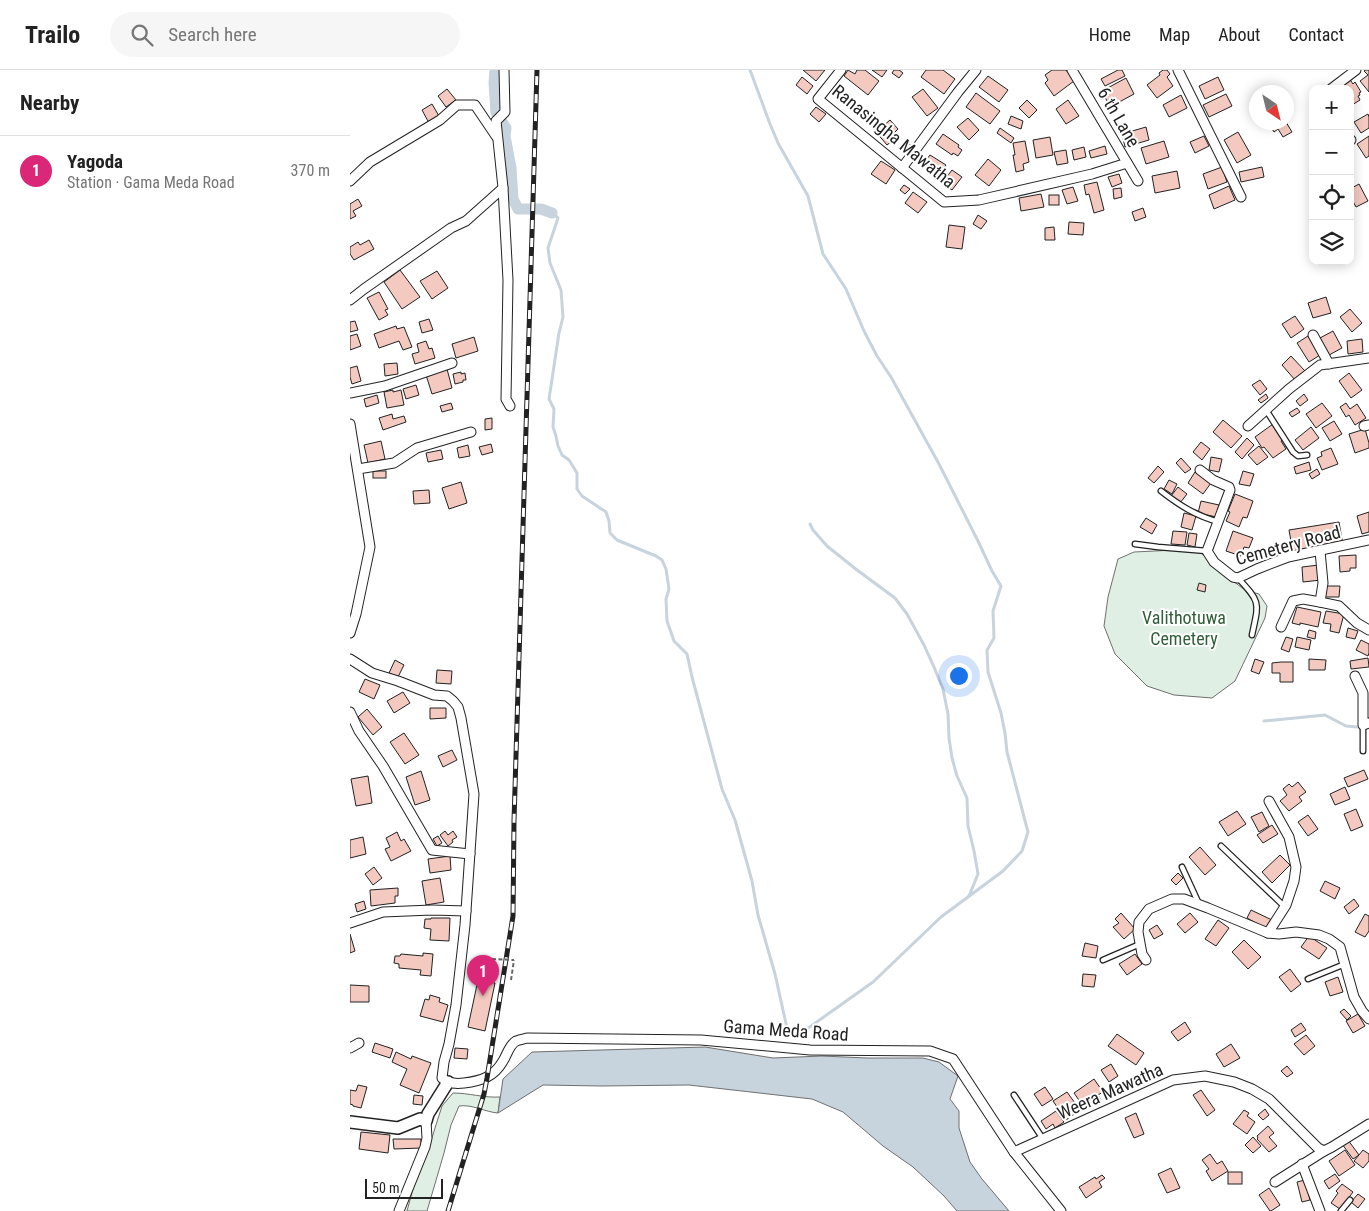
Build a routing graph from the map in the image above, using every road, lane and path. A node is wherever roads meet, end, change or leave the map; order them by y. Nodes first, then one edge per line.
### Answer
1 (504, 70) edge
2 (841, 70) edge
3 (976, 70) edge
4 (1072, 70) edge
5 (1178, 70) edge
6 (1356, 70) edge
7 (1335, 85) edge
8 (498, 138) junction
9 (1127, 163) junction
10 (902, 168) junction
11 (350, 181) edge
12 (1138, 181) dead end
13 (503, 188) junction
14 (1241, 197) dead end
15 (350, 300) edge
16 (1313, 335) dead end
17 (1369, 358) edge
18 (452, 363) dead end
19 (1330, 364) junction
20 (350, 393) edge
21 (510, 406) dead end
22 (1266, 410) junction
23 (350, 424) edge
24 (1248, 426) dead end
25 (471, 432) dead end
26 (1307, 455) dead end
27 (358, 469) junction
28 (1200, 470) dead end
29 (1161, 491) dead end
30 (1219, 522) junction
31 (1369, 540) edge
32 (1135, 544) dead end
33 (1207, 551) junction
34 (1320, 551) junction
35 (1238, 578) junction
36 (1320, 602) junction
37 (1280, 627) dead end
38 (1369, 630) edge
39 (350, 633) edge
40 (1252, 635) dead end
41 (350, 659) edge
42 (1355, 676) dead end
43 (350, 712) edge
44 (1366, 724) edge
45 (1364, 750) dead end
46 (1270, 801) dead end
47 (1221, 846) dead end
48 (470, 854) junction
49 (1182, 867) dead end
50 (1200, 905) junction
51 (1285, 907) junction
52 (466, 911) junction
53 (350, 924) edge
54 (1268, 933) junction
55 (1140, 944) junction
56 (1103, 960) dead end
57 (1146, 960) dead end
58 (1345, 964) junction
59 (489, 973) dead end
60 (1308, 979) dead end
61 (511, 980) dead end
62 (1369, 1019) edge
63 (359, 1043) dead end
64 (350, 1048) edge
65 (448, 1082) junction
66 (1014, 1095) dead end
67 (426, 1121) junction
68 (350, 1122) edge
69 (1369, 1124) edge
70 (1043, 1139) junction
71 (1324, 1151) junction
72 (1014, 1152) junction
73 (1302, 1164) junction
74 (1275, 1182) dead end
75 (1350, 1200) dead end
76 (399, 1211) edge
77 (1061, 1211) edge
78 (1320, 1211) edge
79 (1341, 1211) edge

1 - 8 street
2 - 10 street, Ranasingha Mawatha
3 - 10 street
4 - 9 street, 6 th Lane
5 - 14 street
6 - 7 street
8 - 11 street
8 - 13 street
9 - 10 street, Ranasingha Mawatha
9 - 12 street, 6 th Lane
13 - 15 street
13 - 21 street
16 - 19 street
17 - 19 street
18 - 20 street
19 - 22 street
22 - 24 street
22 - 26 lane
23 - 27 street
25 - 27 street
27 - 39 street
28 - 30 street, Cemetery Road
29 - 30 lane
30 - 33 street, Cemetery Road
31 - 34 street, Cemetery Road
32 - 33 lane
33 - 35 street, Cemetery Road
34 - 35 street, Cemetery Road
34 - 36 street
35 - 40 lane
36 - 37 street
36 - 38 street
41 - 48 street
42 - 44 street
43 - 48 street
44 - 45 lane
46 - 51 street
47 - 51 lane
48 - 52 street
49 - 50 lane
50 - 54 street
50 - 55 street
51 - 54 street
52 - 53 street
52 - 65 street
54 - 58 street
55 - 56 lane
55 - 57 street
58 - 60 lane
58 - 62 street
59 - 61 path, bridge
63 - 64 street
65 - 67 street
65 - 72 street, Gama Meda Road
66 - 70 lane
67 - 68 street
67 - 76 street
69 - 71 street
70 - 71 street, Weera Mawatha
70 - 72 street, Weera Mawatha
71 - 73 street
72 - 77 street, Gama Meda Road
73 - 74 street
73 - 78 street
75 - 79 lane

